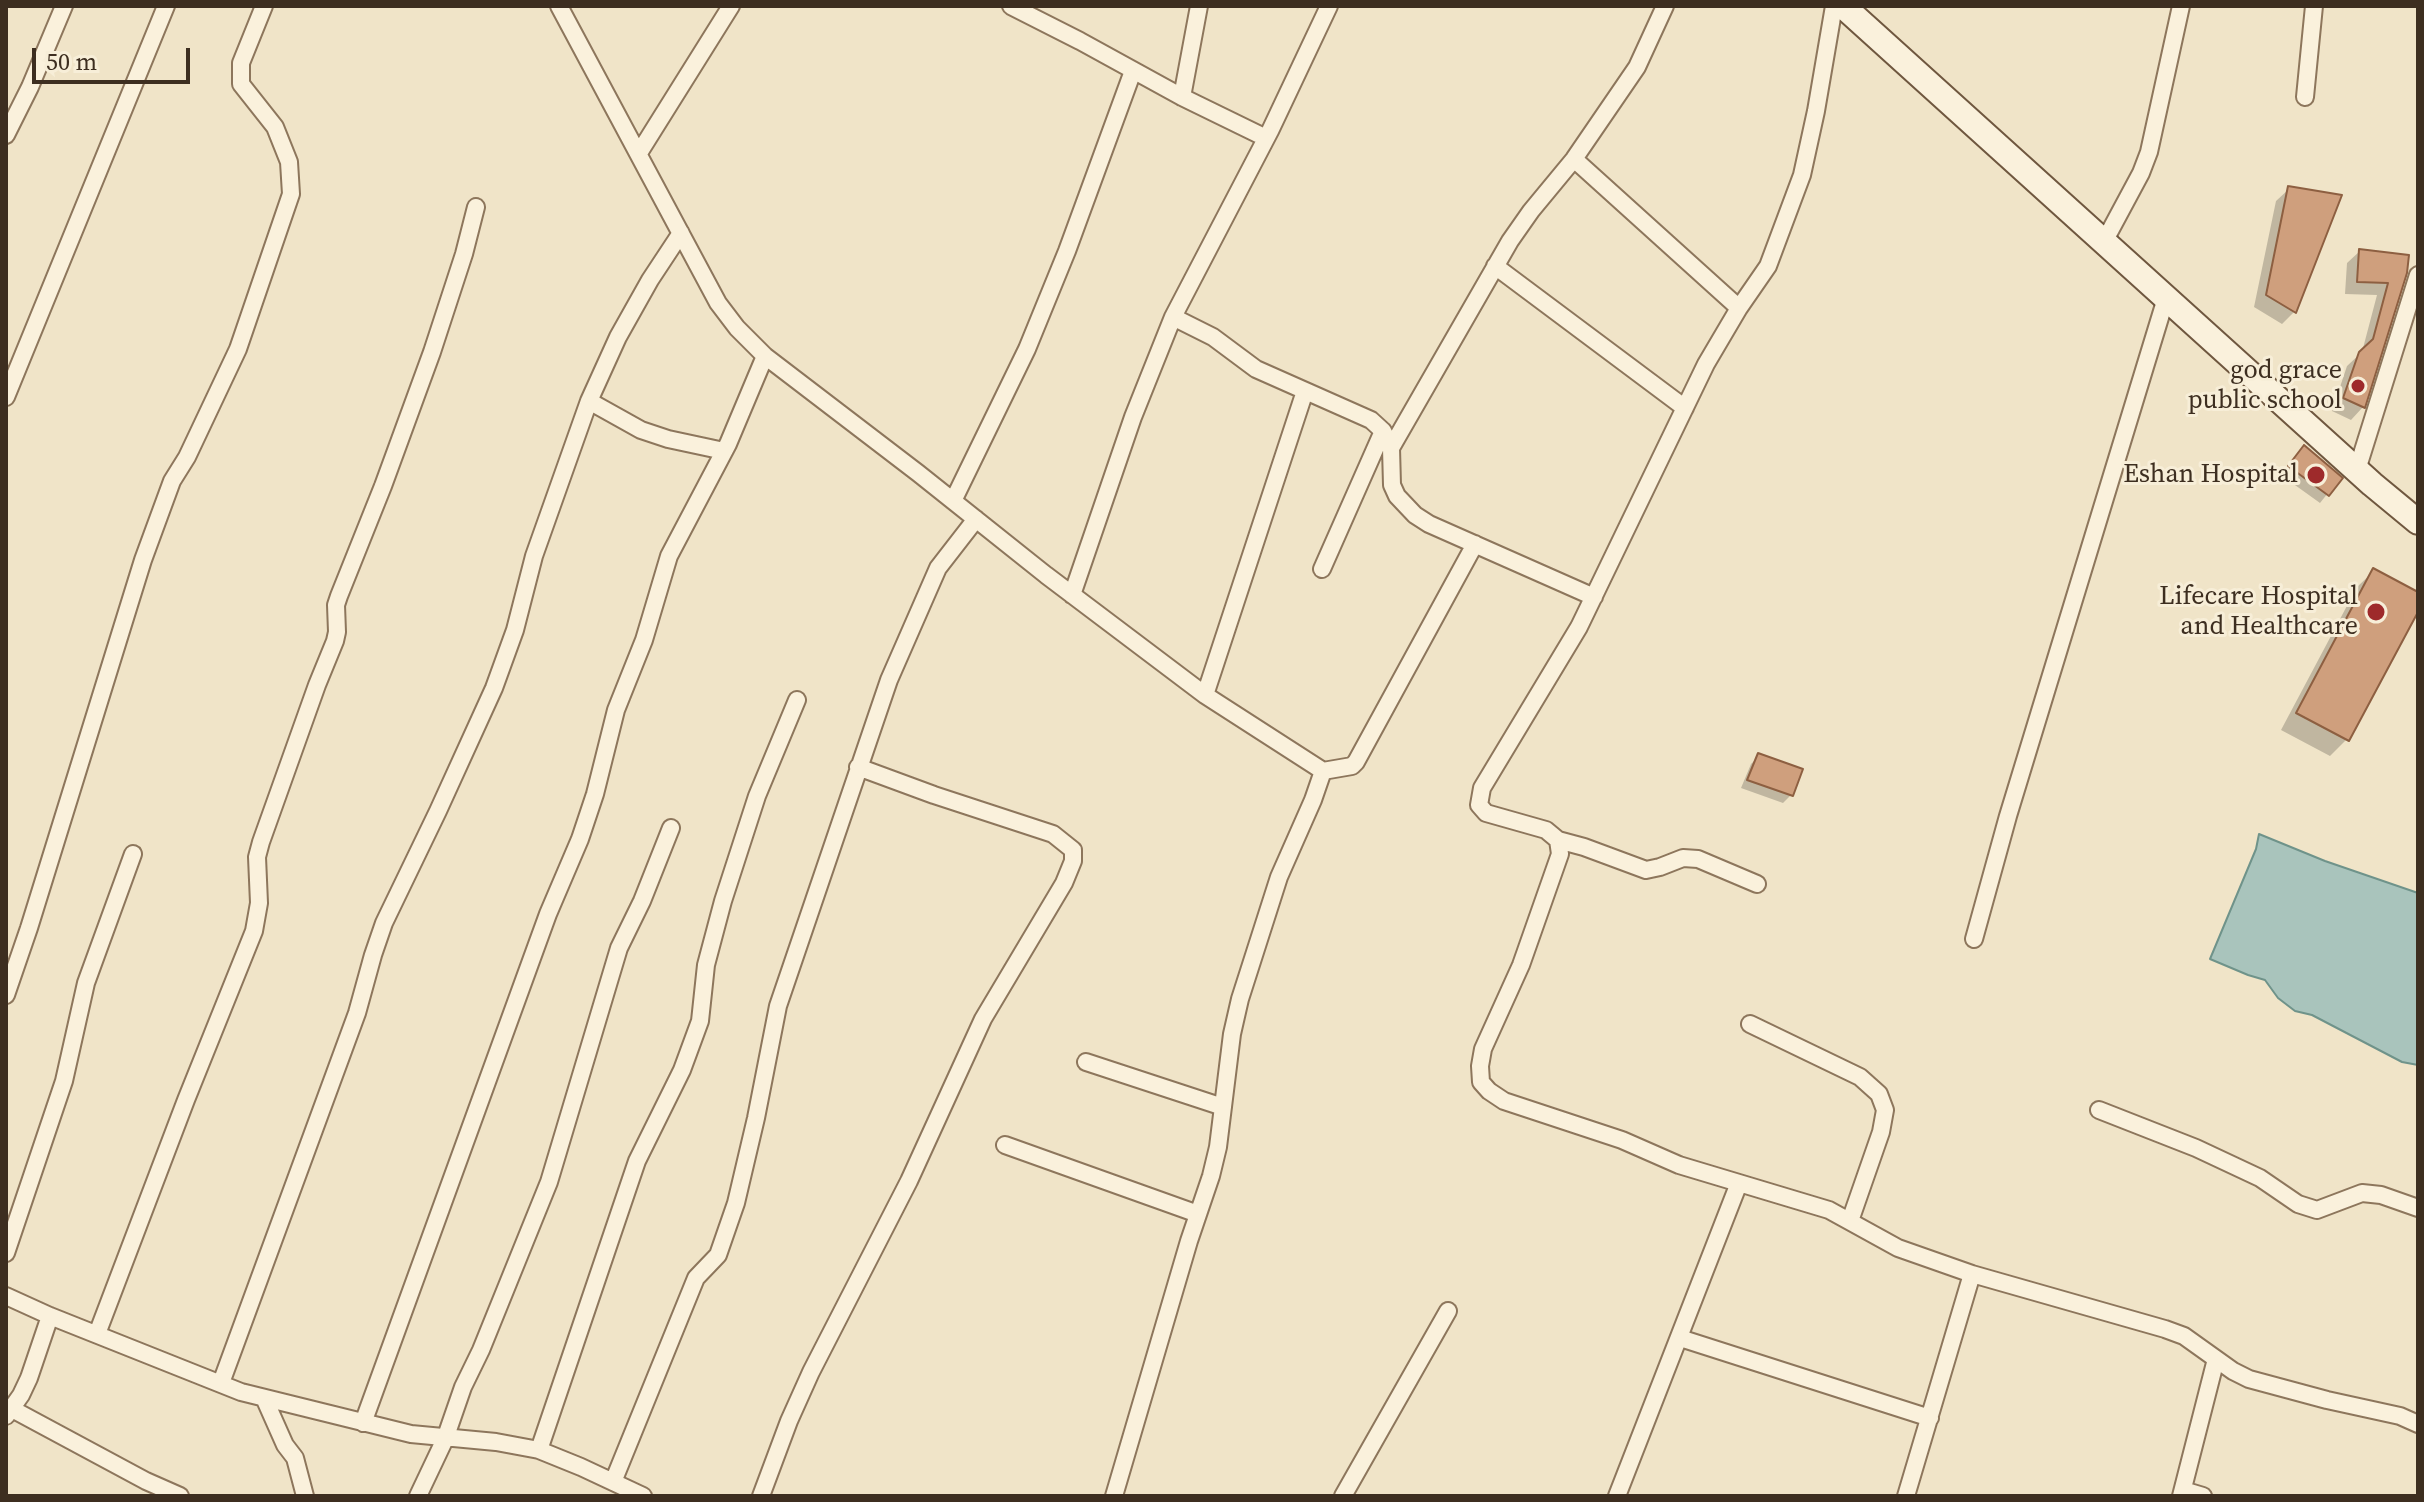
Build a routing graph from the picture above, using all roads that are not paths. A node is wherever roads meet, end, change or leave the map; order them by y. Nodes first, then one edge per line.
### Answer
1 (64, 6) edge
2 (166, 6) edge
3 (264, 6) edge
4 (559, 6) edge
5 (731, 6) edge
6 (1011, 6) edge
7 (1199, 6) edge
8 (1329, 6) edge
9 (1665, 6) edge
10 (1834, 6) edge
11 (1843, 6) edge
12 (2181, 6) edge
13 (2314, 6) edge
14 (1133, 71) junction
15 (1182, 97) junction
16 (2305, 97) dead end
17 (6, 135) edge
18 (1266, 138) junction
19 (639, 153) junction
20 (1574, 159) junction
21 (476, 207) dead end
22 (681, 233) junction
23 (2104, 242) junction
24 (1495, 266) junction
25 (2418, 275) edge
26 (2166, 298) junction
27 (1739, 308) junction
28 (1173, 317) junction
29 (765, 356) junction
30 (1305, 391) junction
31 (6, 397) edge
32 (589, 401) junction
33 (1685, 408) junction
34 (1383, 431) junction
35 (1391, 448) junction
36 (724, 451) junction
37 (2357, 470) junction
38 (953, 501) junction
39 (976, 519) junction
40 (2418, 522) edge
41 (1475, 544) junction
42 (1322, 569) dead end
43 (1072, 595) junction
44 (1594, 597) junction
45 (1205, 695) junction
46 (797, 700) dead end
47 (858, 767) junction
48 (1323, 771) junction
49 (671, 828) dead end
50 (1558, 840) junction
51 (133, 854) dead end
52 (1757, 884) dead end
53 (1974, 939) dead end
54 (6, 995) edge
55 (1750, 1024) dead end
56 (1086, 1062) dead end
57 (1223, 1107) junction
58 (2099, 1110) dead end
59 (1005, 1145) dead end
60 (1739, 1183) junction
61 (2418, 1208) edge
62 (1198, 1214) junction
63 (1850, 1221) junction
64 (6, 1253) edge
65 (1972, 1274) junction
66 (6, 1296) edge
67 (1448, 1311) dead end
68 (50, 1316) junction
69 (97, 1334) junction
70 (1680, 1338) junction
71 (2216, 1359) junction
72 (221, 1383) junction
73 (265, 1400) junction
74 (9, 1413) edge
75 (1930, 1418) junction
76 (363, 1423) junction
77 (2418, 1424) edge
78 (445, 1439) junction
79 (539, 1450) junction
80 (613, 1482) junction
81 (2182, 1493) edge
82 (180, 1496) edge
83 (305, 1496) edge
84 (418, 1496) edge
85 (643, 1496) edge
86 (761, 1496) edge
87 (1114, 1496) edge
88 (1343, 1496) edge
89 (1617, 1496) edge
90 (1906, 1496) edge
91 (2203, 1496) edge

1 - 17 street
2 - 31 street
3 - 54 street
4 - 19 street
5 - 19 street
6 - 14 street
7 - 15 street
8 - 18 street
9 - 20 street
10 - 27 street
11 - 23 main road
12 - 23 street
13 - 16 street
14 - 15 street
14 - 38 street
15 - 18 street
18 - 28 street
19 - 22 street
20 - 24 street
20 - 27 street
21 - 69 street
22 - 29 street
22 - 32 street
23 - 26 main road
24 - 33 street
24 - 35 street
25 - 37 street
26 - 37 main road
26 - 53 street
27 - 33 street
28 - 30 street
28 - 43 street
29 - 36 street
29 - 38 street
30 - 34 street
30 - 45 street
32 - 36 street
32 - 72 street
33 - 44 street
34 - 35 street
34 - 42 street
35 - 41 street
36 - 76 street
37 - 40 main road
38 - 39 street
39 - 43 street
39 - 47 street
41 - 44 street
41 - 48 street
43 - 45 street
44 - 50 street
45 - 48 street
46 - 79 street
47 - 80 street
47 - 86 street
48 - 57 street
49 - 78 street
50 - 52 street
50 - 60 street
51 - 64 street
55 - 63 street
56 - 57 street
57 - 62 street
58 - 61 street
59 - 62 street
60 - 63 street
60 - 70 street
62 - 87 street
63 - 65 street
65 - 71 street
65 - 75 street
66 - 68 street
67 - 88 street
68 - 69 street
68 - 74 street
69 - 72 street
70 - 75 street
70 - 89 street
71 - 77 street
71 - 81 street
72 - 73 street
73 - 76 street
73 - 83 street
74 - 82 street
75 - 90 street
76 - 78 street
78 - 79 street
78 - 84 street
79 - 80 street
80 - 85 street
81 - 91 street

